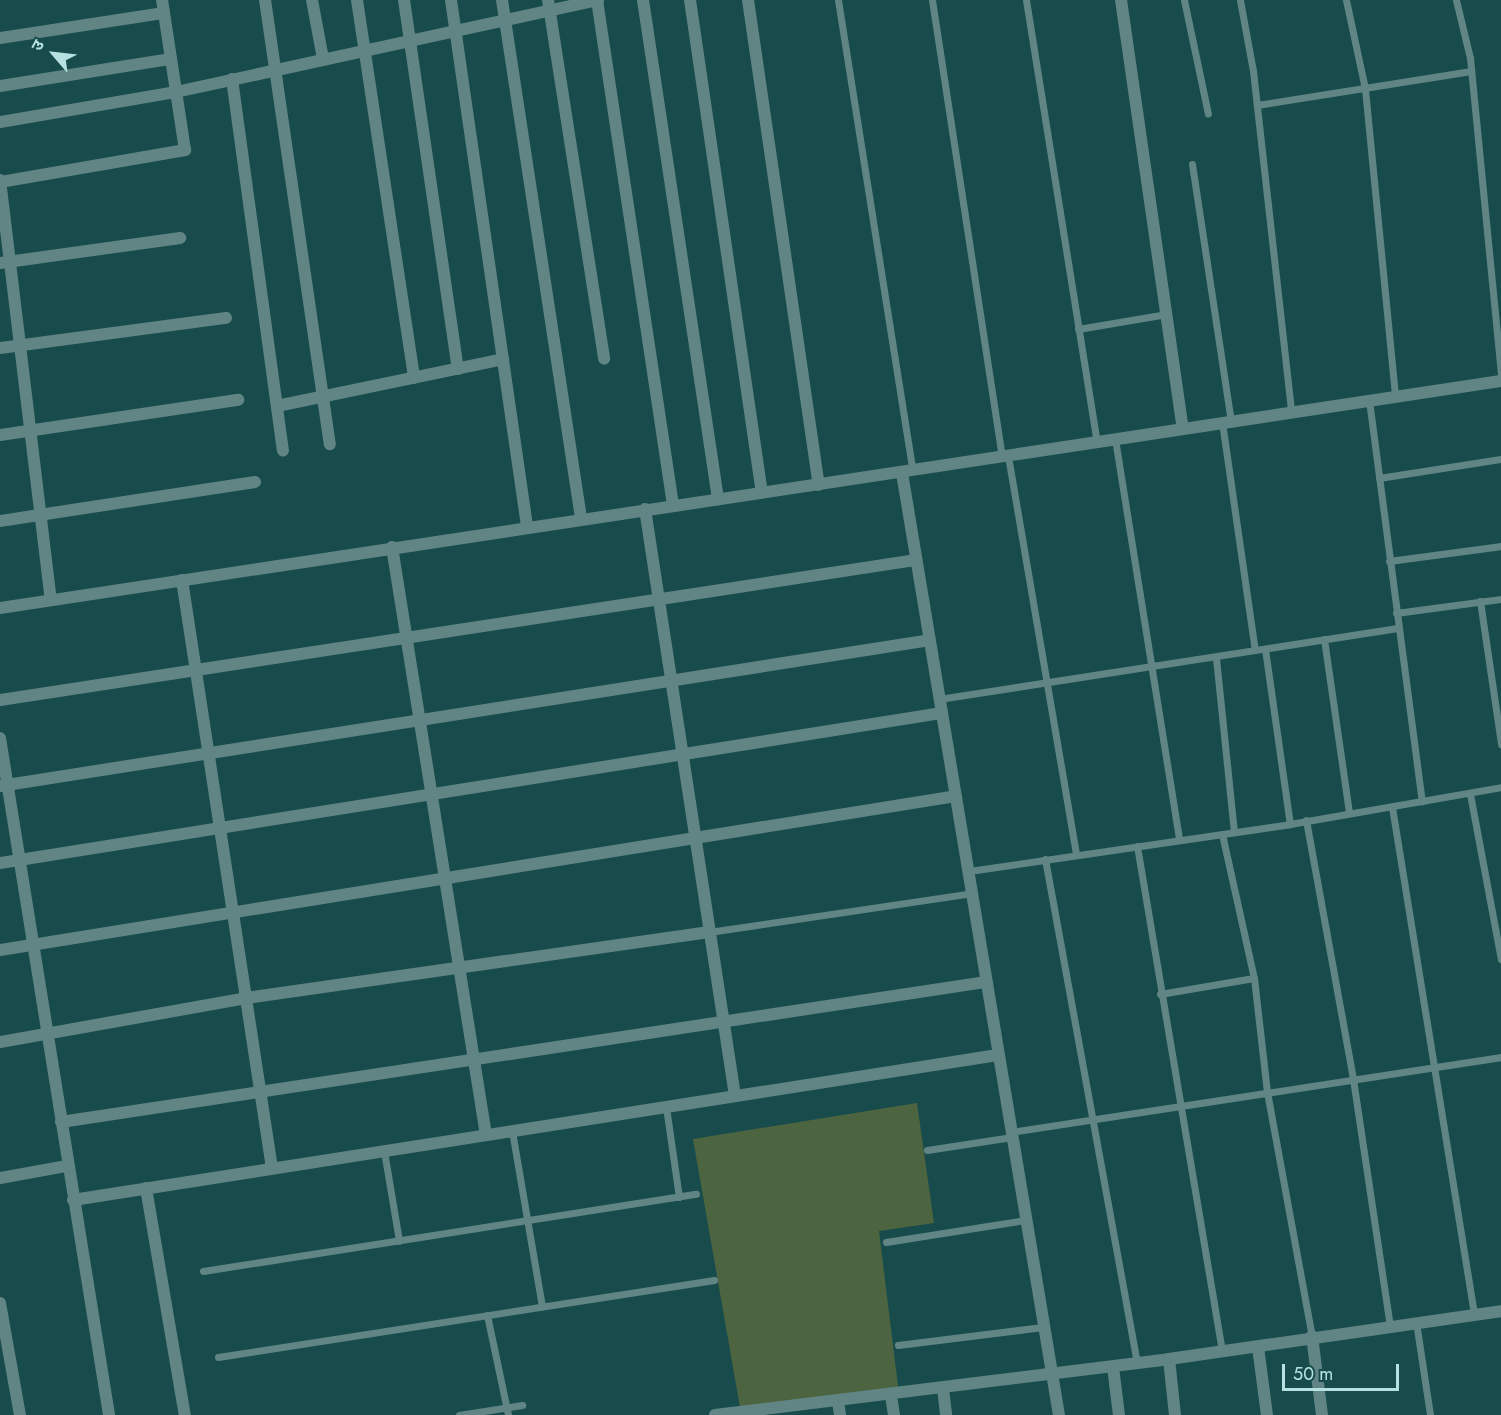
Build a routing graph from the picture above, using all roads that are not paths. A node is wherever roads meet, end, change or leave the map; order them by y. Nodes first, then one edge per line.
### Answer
1 (265, 0) edge
2 (312, 0) edge
3 (357, 0) edge
4 (404, 0) edge
5 (451, 0) edge
6 (502, 0) edge
7 (597, 0) edge
8 (643, 0) edge
9 (690, 0) edge
10 (748, 0) edge
11 (838, 0) edge
12 (932, 0) edge
13 (1026, 0) edge
14 (1121, 0) edge
15 (1184, 0) edge
16 (1240, 0) edge
17 (1346, 0) edge
18 (1456, 0) edge
19 (548, 5) edge
20 (163, 6) edge
21 (505, 20) junction
22 (455, 30) junction
23 (0, 38) edge
24 (410, 40) junction
25 (364, 50) junction
26 (171, 59) junction
27 (322, 59) junction
28 (276, 70) junction
29 (1471, 71) junction
30 (232, 79) junction
31 (0, 86) edge
32 (1365, 89) junction
33 (176, 92) junction
34 (1257, 105) junction
35 (1208, 114) dead end
36 (0, 122) edge
37 (1192, 164) dead end
38 (0, 182) edge
39 (180, 238) dead end
40 (5, 262) edge
41 (1167, 314) junction
42 (226, 318) dead end
43 (1078, 329) junction
44 (20, 345) junction
45 (0, 348) edge
46 (503, 359) junction
47 (604, 359) dead end
48 (458, 369) junction
49 (1501, 373) edge
50 (414, 378) junction
51 (1501, 381) edge
52 (1395, 396) junction
53 (323, 398) junction
54 (238, 400) dead end
55 (1369, 400) junction
56 (277, 406) junction
57 (1291, 412) junction
58 (1227, 422) junction
59 (1184, 429) junction
60 (31, 431) junction
61 (0, 435) edge
62 (1115, 439) junction
63 (1097, 442) junction
64 (330, 444) dead end
65 (283, 451) dead end
66 (1005, 456) junction
67 (1501, 459) edge
68 (907, 472) junction
69 (1378, 478) junction
70 (255, 482) dead end
71 (819, 484) junction
72 (762, 493) junction
73 (718, 499) junction
74 (674, 505) junction
75 (645, 509) junction
76 (41, 515) junction
77 (581, 519) junction
78 (0, 521) edge
79 (527, 526) junction
80 (1501, 546) edge
81 (392, 547) junction
82 (916, 560) junction
83 (1389, 561) junction
84 (182, 580) junction
85 (659, 599) junction
86 (1501, 599) edge
87 (51, 600) junction
88 (1479, 601) junction
89 (0, 608) edge
90 (1396, 613) junction
91 (1398, 628) junction
92 (406, 638) junction
93 (1324, 639) junction
94 (930, 640) junction
95 (1265, 649) junction
96 (1255, 650) junction
97 (1216, 658) junction
98 (1150, 666) junction
99 (195, 670) junction
100 (671, 680) junction
101 (1046, 682) junction
102 (939, 699) junction
103 (0, 700) edge
104 (942, 713) junction
105 (419, 720) junction
106 (0, 738) edge
107 (1501, 744) edge
108 (208, 753) junction
109 (682, 754) junction
110 (4, 785) edge
111 (1501, 787) edge
112 (431, 794) junction
113 (1470, 794) junction
114 (956, 796) junction
115 (1422, 802) junction
116 (1392, 807) junction
117 (1349, 813) junction
118 (1306, 820) junction
119 (1290, 824) junction
120 (220, 828) junction
121 (1234, 832) junction
122 (1222, 834) junction
123 (695, 838) junction
124 (1179, 838) junction
125 (1137, 846) junction
126 (1076, 854) junction
127 (19, 859) junction
128 (1044, 859) junction
129 (0, 863) edge
130 (969, 871) junction
131 (444, 878) junction
132 (972, 893) junction
133 (233, 912) junction
134 (710, 932) junction
135 (35, 944) junction
136 (0, 950) edge
137 (1501, 959) edge
138 (458, 967) junction
139 (1254, 978) junction
140 (986, 982) junction
141 (1160, 994) junction
142 (246, 998) junction
143 (723, 1020) junction
144 (46, 1033) junction
145 (0, 1042) edge
146 (998, 1055) junction
147 (1501, 1057) edge
148 (473, 1059) junction
149 (1432, 1068) junction
150 (1353, 1079) junction
151 (260, 1092) junction
152 (1267, 1092) junction
153 (735, 1096) junction
154 (1178, 1105) junction
155 (666, 1107) junction
156 (1093, 1119) junction
157 (60, 1122) junction
158 (512, 1131) junction
159 (1011, 1134) junction
160 (486, 1135) junction
161 (927, 1150) dead end
162 (384, 1151) junction
163 (68, 1166) junction
164 (272, 1168) junction
165 (0, 1178) edge
166 (146, 1188) junction
167 (696, 1194) dead end
168 (679, 1197) junction
169 (73, 1200) junction
170 (1025, 1220) junction
171 (527, 1221) junction
172 (399, 1241) junction
173 (886, 1242) dead end
174 (203, 1271) dead end
175 (714, 1280) dead end
176 (0, 1303) edge
177 (542, 1306) junction
178 (1501, 1311) edge
179 (1474, 1314) junction
180 (488, 1315) junction
181 (1416, 1322) junction
182 (1390, 1326) junction
183 (1043, 1327) junction
184 (1311, 1336) junction
185 (898, 1345) dead end
186 (1258, 1347) junction
187 (1222, 1351) junction
188 (218, 1357) dead end
189 (1169, 1359) junction
190 (1137, 1363) junction
191 (1113, 1366) junction
192 (1054, 1373) junction
193 (943, 1389) junction
194 (891, 1396) junction
195 (838, 1401) junction
196 (522, 1405) dead end
197 (506, 1411) edge
198 (787, 1411) edge
199 (754, 1413) edge
200 (20, 1415) edge
201 (109, 1415) edge
202 (184, 1415) edge
203 (459, 1415) edge
204 (715, 1415) edge
205 (840, 1415) edge
206 (894, 1415) edge
207 (946, 1415) edge
208 (1059, 1415) edge
209 (1119, 1415) edge
210 (1175, 1415) edge
211 (1267, 1415) edge
212 (1322, 1415) edge
213 (1430, 1415) edge

1 - 28 street
2 - 27 street
3 - 25 street
4 - 24 street
5 - 22 street
6 - 21 street
7 - 19 street
7 - 74 street
8 - 73 street
9 - 72 street
10 - 71 street
11 - 68 lane
12 - 66 lane
13 - 43 lane
14 - 41 street
15 - 35 lane
16 - 34 lane
17 - 32 lane
18 - 29 lane
19 - 21 street
19 - 47 street
20 - 23 street
20 - 26 street
21 - 22 street
21 - 77 street
22 - 24 street
22 - 46 street
24 - 25 street
24 - 48 street
25 - 27 street
25 - 50 street
26 - 31 street
26 - 33 street
27 - 28 street
28 - 30 street
28 - 53 street
29 - 32 lane
29 - 49 lane
30 - 33 street
30 - 56 street
32 - 34 lane
32 - 52 lane
33 - 36 street
33 - 38 street
34 - 57 lane
37 - 58 lane
38 - 40 street
39 - 40 street
40 - 44 street
41 - 43 lane
41 - 59 street
42 - 44 street
43 - 63 lane
44 - 45 street
44 - 60 street
46 - 48 street
46 - 79 street
48 - 50 street
50 - 53 street
51 - 52 street
52 - 55 street
53 - 56 street
53 - 64 street
54 - 60 street
55 - 57 street
55 - 69 lane
56 - 65 street
57 - 58 street
58 - 59 street
58 - 96 lane
59 - 62 street
60 - 61 street
60 - 76 street
62 - 63 street
62 - 98 lane
63 - 66 street
66 - 68 street
66 - 101 lane
67 - 69 lane
68 - 71 street
68 - 82 street
69 - 83 lane
70 - 76 street
71 - 72 street
72 - 73 street
73 - 74 street
74 - 75 street
75 - 77 street
75 - 85 street
76 - 78 street
76 - 87 street
77 - 79 street
79 - 81 street
80 - 83 lane
81 - 84 street
81 - 92 street
82 - 85 street
82 - 94 street
83 - 90 lane
84 - 87 street
84 - 99 street
85 - 92 street
85 - 100 street
86 - 88 lane
87 - 89 street
88 - 90 lane
88 - 107 lane
90 - 91 lane
91 - 93 lane
91 - 115 lane
92 - 99 street
92 - 105 street
93 - 95 lane
93 - 117 lane
94 - 100 street
94 - 102 street
95 - 96 lane
95 - 119 lane
96 - 97 lane
97 - 98 lane
97 - 121 lane
98 - 101 lane
98 - 124 lane
99 - 103 street
99 - 108 street
100 - 105 street
100 - 109 street
101 - 102 lane
101 - 126 lane
102 - 104 street
104 - 109 street
104 - 114 street
105 - 108 street
105 - 112 street
106 - 110 street
108 - 110 street
108 - 120 street
109 - 112 street
109 - 123 street
110 - 127 street
111 - 113 lane
112 - 120 street
112 - 131 street
113 - 115 lane
113 - 137 lane
114 - 123 street
114 - 130 street
115 - 116 lane
116 - 117 lane
116 - 149 lane
117 - 118 lane
118 - 119 lane
118 - 150 lane
119 - 121 lane
120 - 127 street
120 - 133 street
121 - 122 lane
122 - 124 lane
122 - 139 lane
123 - 131 street
123 - 134 street
124 - 125 lane
125 - 126 lane
125 - 141 lane
126 - 128 lane
127 - 129 street
127 - 135 street
128 - 130 lane
128 - 156 lane
130 - 132 street
131 - 133 street
131 - 138 street
132 - 134 lane
132 - 140 street
133 - 135 street
133 - 142 street
134 - 138 street
134 - 143 street
135 - 136 street
135 - 144 street
138 - 142 street
138 - 148 street
139 - 141 lane
139 - 152 lane
140 - 143 street
140 - 146 street
141 - 154 lane
142 - 144 street
142 - 151 street
143 - 148 street
143 - 153 street
144 - 145 street
144 - 157 street
146 - 153 street
146 - 159 street
147 - 149 lane
148 - 151 street
148 - 160 street
149 - 150 lane
149 - 179 lane
150 - 152 lane
150 - 182 lane
151 - 157 street
151 - 164 street
152 - 154 lane
152 - 184 lane
153 - 155 street
154 - 156 lane
154 - 187 lane
155 - 158 street
155 - 168 lane
156 - 159 lane
156 - 190 lane
157 - 163 street
158 - 160 street
158 - 171 lane
159 - 161 lane
159 - 170 street
160 - 162 street
162 - 164 street
162 - 172 lane
163 - 165 street
163 - 169 street
164 - 166 street
166 - 169 street
166 - 202 street
167 - 168 lane
168 - 171 lane
169 - 201 street
170 - 173 lane
170 - 183 street
171 - 172 lane
171 - 177 lane
172 - 174 lane
175 - 177 lane
176 - 200 street
177 - 180 lane
178 - 179 street
179 - 181 street
180 - 188 lane
180 - 197 lane
181 - 182 street
181 - 213 lane
182 - 184 street
183 - 185 lane
183 - 192 street
184 - 186 street
184 - 212 street
186 - 187 street
186 - 211 street
187 - 189 street
189 - 190 street
189 - 210 street
190 - 191 street
191 - 192 street
191 - 209 street
192 - 193 street
192 - 208 street
193 - 194 street
193 - 207 street
194 - 195 street
194 - 206 street
195 - 198 street
195 - 205 street
196 - 197 lane
197 - 203 lane
198 - 199 street
199 - 204 street

